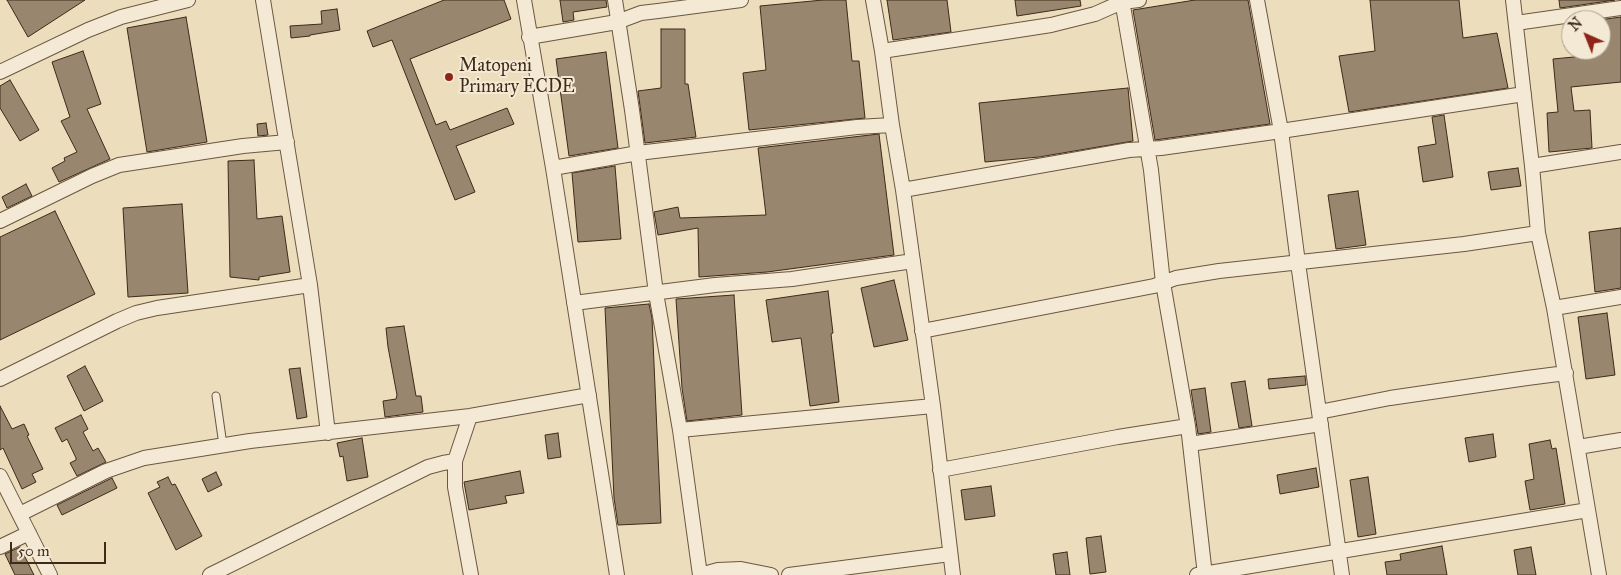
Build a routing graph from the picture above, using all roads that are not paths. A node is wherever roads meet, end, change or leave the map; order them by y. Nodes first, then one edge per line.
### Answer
1 (188, 0) edge
2 (263, 0) edge
3 (524, 0) edge
4 (615, 0) edge
5 (741, 0) edge
6 (873, 0) edge
7 (1139, 0) edge
8 (1257, 0) edge
9 (1513, 0) edge
10 (1122, 1) edge
11 (1621, 8) edge
12 (617, 22) junction
13 (1516, 23) junction
14 (529, 37) junction
15 (882, 51) junction
16 (0, 72) edge
17 (1524, 94) junction
18 (892, 125) junction
19 (1281, 131) junction
20 (287, 142) junction
21 (1147, 149) junction
22 (1621, 152) edge
23 (638, 153) junction
24 (1532, 166) junction
25 (552, 168) junction
26 (903, 190) junction
27 (0, 221) edge
28 (1538, 233) junction
29 (913, 261) junction
30 (1298, 263) junction
31 (1164, 283) junction
32 (310, 285) junction
33 (656, 293) junction
34 (1621, 297) edge
35 (574, 303) junction
36 (1554, 308) junction
37 (922, 331) junction
38 (1566, 373) junction
39 (0, 379) edge
40 (589, 395) junction
41 (216, 396) dead end
42 (933, 406) junction
43 (470, 416) junction
44 (1320, 418) junction
45 (1188, 426) junction
46 (680, 430) junction
47 (328, 433) junction
48 (1621, 440) edge
49 (1190, 444) junction
50 (223, 445) junction
51 (1578, 447) junction
52 (455, 461) junction
53 (940, 470) junction
54 (0, 476) edge
55 (1588, 510) junction
56 (20, 514) junction
57 (29, 532) junction
58 (0, 547) edge
59 (1339, 552) junction
60 (950, 554) junction
61 (50, 575) edge
62 (210, 575) edge
63 (471, 575) edge
64 (617, 575) edge
65 (771, 575) edge
66 (790, 575) edge
67 (953, 575) edge
68 (1202, 575) edge
69 (1342, 575) edge
70 (1599, 575) edge

1 - 16 street
2 - 20 street
3 - 14 street
4 - 12 street
5 - 12 street
6 - 15 street
7 - 10 street
8 - 19 street
9 - 13 street
10 - 15 street
10 - 21 street
11 - 13 street
12 - 14 street
12 - 23 street
13 - 17 street
14 - 25 street
15 - 18 street
17 - 19 street
17 - 24 street
18 - 23 street
18 - 26 street
19 - 21 street
19 - 30 street
20 - 27 street
20 - 32 street
21 - 26 street
21 - 31 street
22 - 24 street
23 - 25 street
23 - 33 street
24 - 28 street
25 - 35 street
26 - 29 street
28 - 30 street
28 - 36 street
29 - 33 street
29 - 37 street
30 - 31 street
30 - 44 street
31 - 37 street
31 - 45 street
32 - 39 street
32 - 47 street
33 - 35 street
33 - 46 street
34 - 36 street
35 - 40 street
36 - 38 street
37 - 42 street
38 - 44 street
38 - 51 street
40 - 43 street
40 - 64 street
41 - 50 lane
42 - 46 street
42 - 53 street
43 - 47 street
43 - 52 street
44 - 49 street
44 - 59 street
45 - 49 street
45 - 53 street
46 - 65 street
47 - 50 street
48 - 51 street
49 - 68 street
50 - 56 street
51 - 55 street
52 - 62 street
52 - 63 street
53 - 60 street
54 - 56 street
55 - 59 street
55 - 70 street
56 - 57 street
57 - 58 street
57 - 61 street
59 - 68 street
59 - 69 street
60 - 66 street
60 - 67 street

